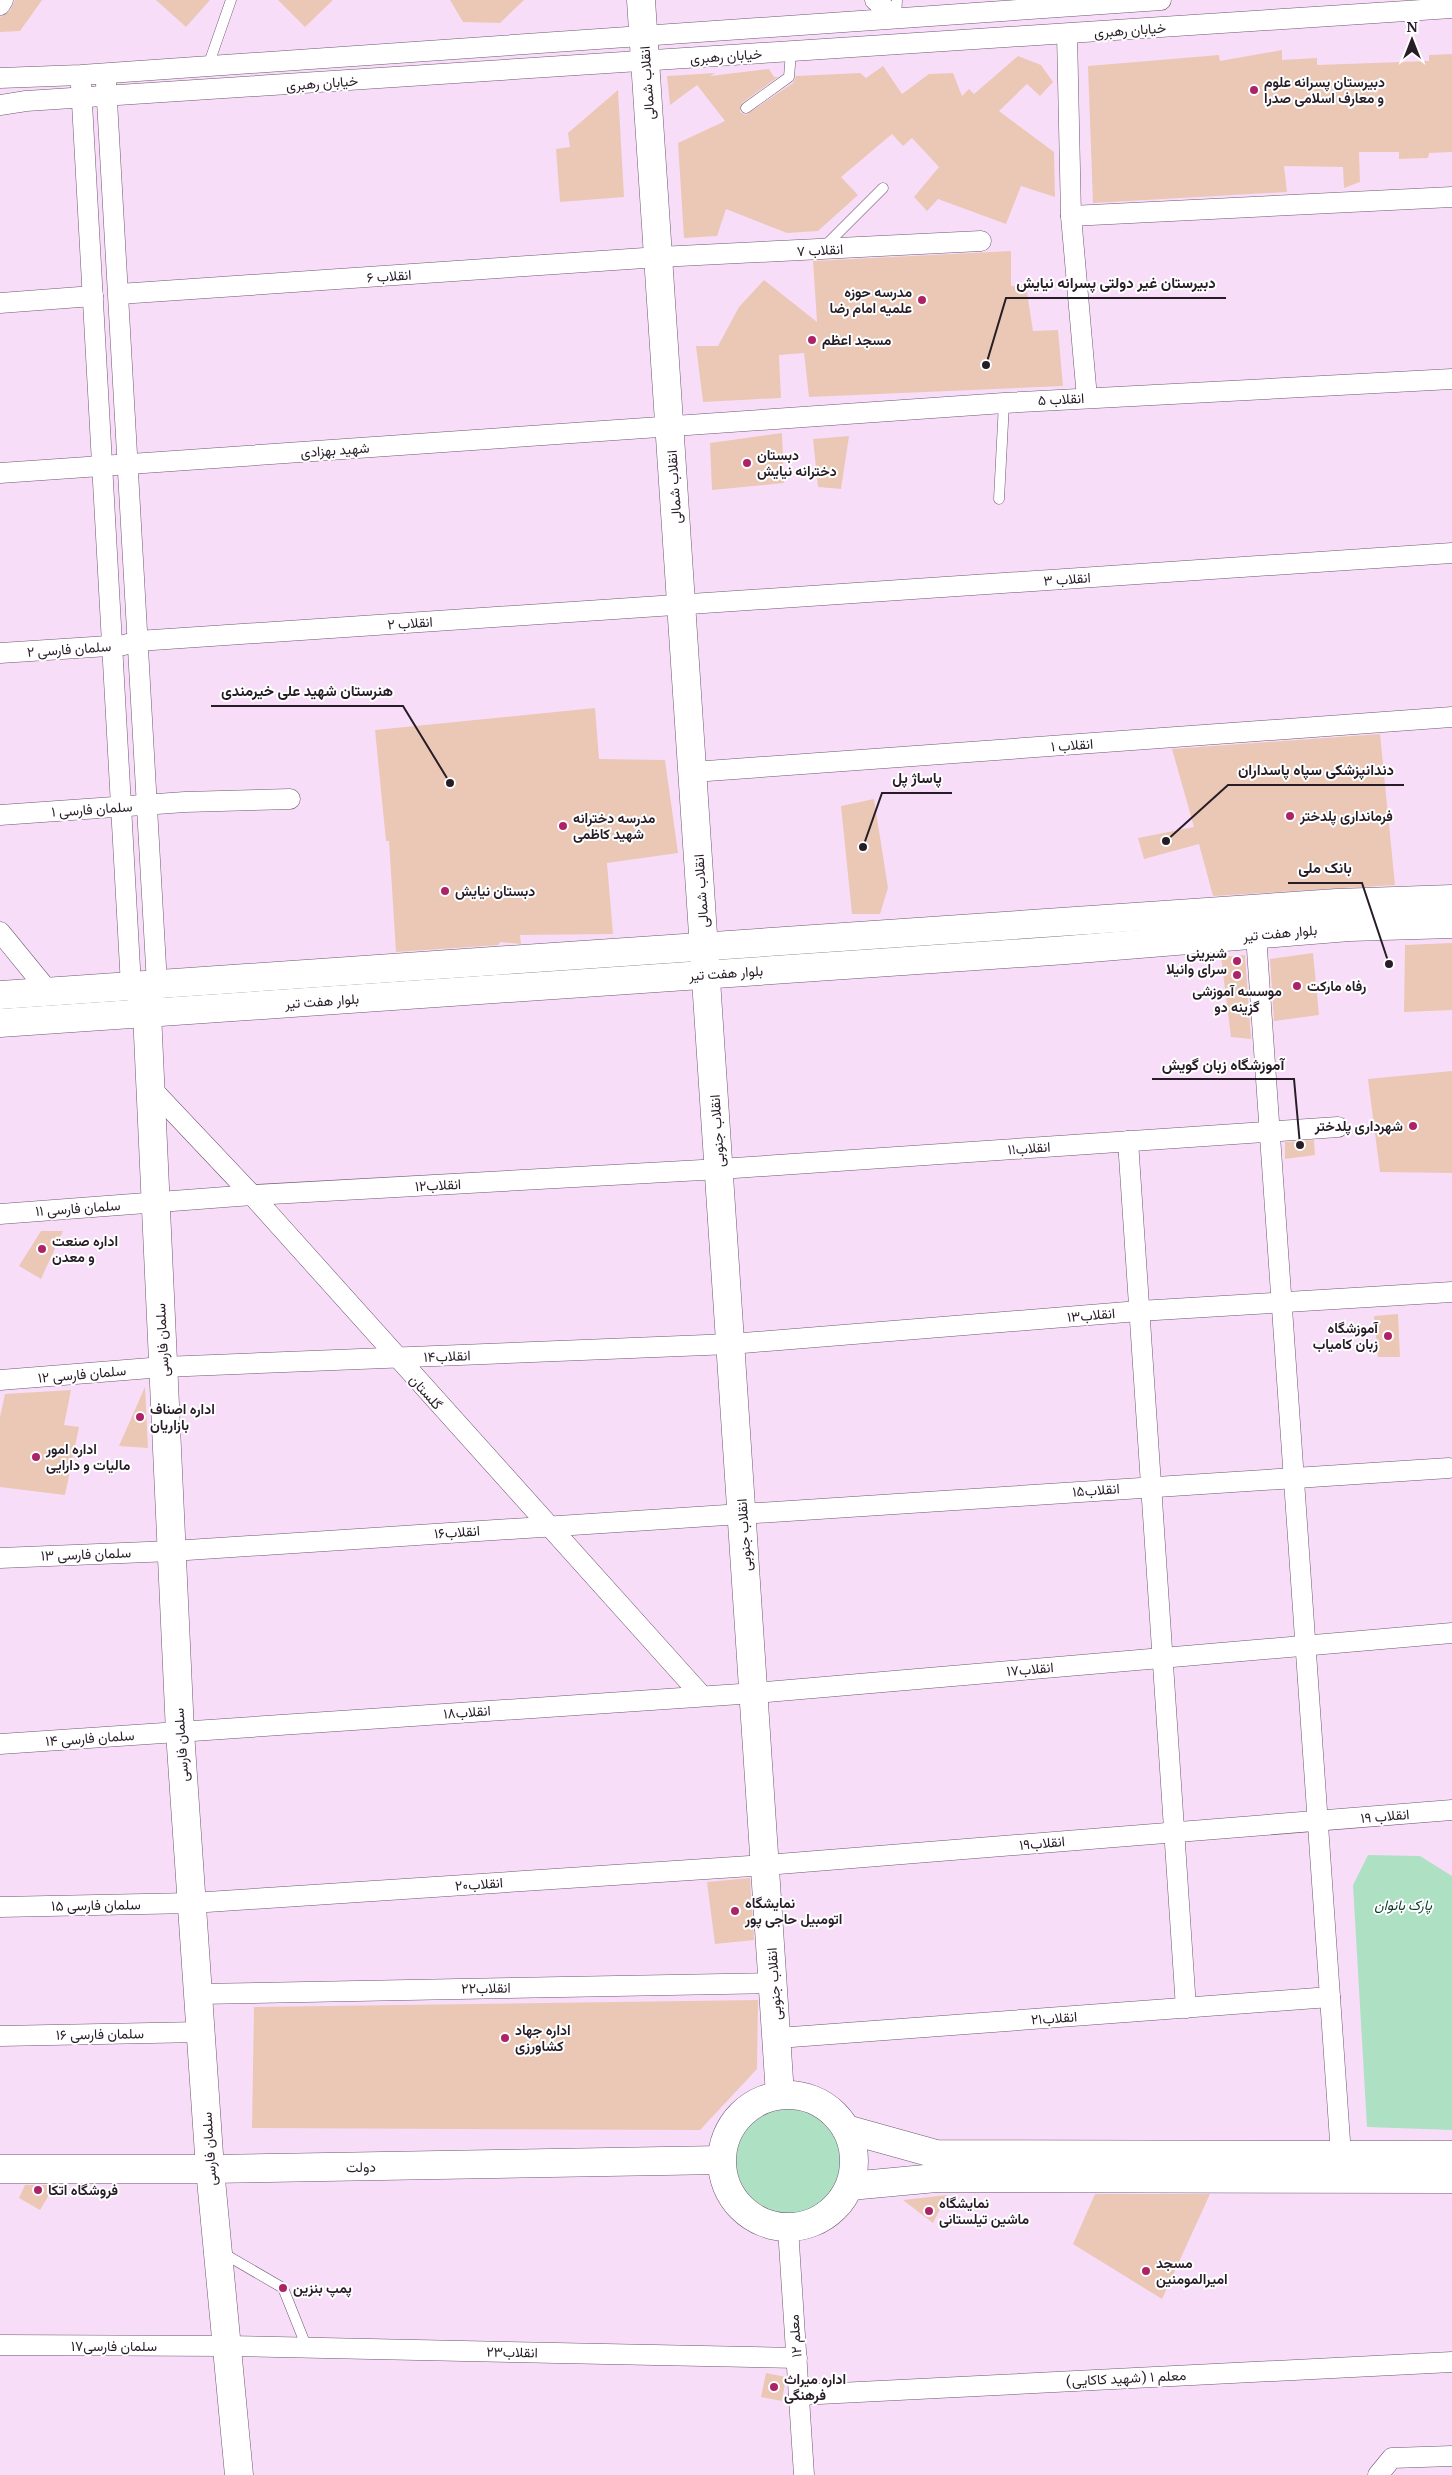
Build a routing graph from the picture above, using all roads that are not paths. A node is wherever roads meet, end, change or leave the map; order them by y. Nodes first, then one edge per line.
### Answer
1 (3, 0) edge
2 (231, 0) edge
3 (641, 0) edge
4 (875, 0) edge
5 (1161, 0) edge
6 (0, 5) edge
7 (1452, 8) edge
8 (896, 9) edge
9 (1067, 34) junction
10 (644, 49) junction
11 (791, 52) junction
12 (208, 66) junction
13 (106, 74) junction
14 (81, 75) junction
15 (0, 78) edge
16 (107, 97) junction
17 (82, 98) junction
18 (0, 105) edge
19 (746, 108) dead end
20 (883, 188) dead end
21 (1452, 197) edge
22 (1071, 216) junction
23 (981, 241) dead end
24 (822, 250) junction
25 (659, 257) junction
26 (119, 294) junction
27 (93, 296) junction
28 (0, 303) edge
29 (1452, 379) edge
30 (1087, 398) junction
31 (1004, 403) junction
32 (670, 428) junction
33 (128, 464) junction
34 (103, 465) junction
35 (0, 473) edge
36 (999, 499) dead end
37 (1452, 553) edge
38 (682, 605) junction
39 (138, 641) junction
40 (112, 646) junction
41 (0, 653) edge
42 (1452, 717) edge
43 (693, 772) junction
44 (290, 800) dead end
45 (147, 805) junction
46 (121, 807) junction
47 (0, 815) edge
48 (1452, 899) edge
49 (1452, 924) edge
50 (0, 932) edge
51 (1256, 935) junction
52 (705, 947) junction
53 (707, 974) junction
54 (144, 985) junction
55 (48, 992) junction
56 (0, 995) edge
57 (147, 1013) junction
58 (0, 1023) edge
59 (150, 1087) junction
60 (1338, 1127) dead end
61 (1269, 1132) junction
62 (1128, 1141) junction
63 (720, 1169) junction
64 (252, 1195) junction
65 (156, 1202) junction
66 (0, 1214) edge
67 (1452, 1292) edge
68 (1281, 1302) junction
69 (1139, 1311) junction
70 (731, 1344) junction
71 (396, 1358) junction
72 (163, 1367) junction
73 (0, 1380) edge
74 (1449, 1468) dead end
75 (1294, 1477) junction
76 (1151, 1486) junction
77 (743, 1513) junction
78 (548, 1526) junction
79 (172, 1551) junction
80 (0, 1558) edge
81 (1452, 1633) edge
82 (1305, 1646) junction
83 (1162, 1658) junction
84 (754, 1692) junction
85 (702, 1696) junction
86 (180, 1732) junction
87 (0, 1744) edge
88 (1452, 1810) edge
89 (1318, 1821) junction
90 (1174, 1833) junction
91 (766, 1865) junction
92 (192, 1903) junction
93 (0, 1906) edge
94 (774, 1983) junction
95 (198, 1994) junction
96 (1330, 1997) junction
97 (1186, 2008) junction
98 (201, 2032) junction
99 (0, 2036) edge
100 (778, 2038) junction
101 (780, 2096) junction
102 (846, 2129) junction
103 (1341, 2155) junction
104 (1452, 2155) edge
105 (721, 2160) junction
106 (0, 2170) edge
107 (210, 2170) junction
108 (1452, 2179) edge
109 (850, 2186) junction
110 (788, 2228) junction
111 (218, 2251) junction
112 (0, 2346) edge
113 (227, 2346) junction
114 (307, 2348) junction
115 (797, 2358) junction
116 (1452, 2362) edge
117 (799, 2395) junction
118 (1452, 2456) edge
119 (239, 2475) edge
120 (804, 2475) edge
121 (1378, 2475) edge

1 - 6 street
2 - 12 lane
3 - 10 main road, انقلاب شمالی
4 - 8 street
5 - 8 street, خیابان رهبری
7 - 9 street, خیابان رهبری
8 - 10 street, خیابان رهبری
9 - 11 street, خیابان رهبری
9 - 22 street
10 - 11 street, خیابان رهبری
10 - 12 street, خیابان رهبری
10 - 16 street, خیابان رهبری
10 - 25 main road, انقلاب شمالی
11 - 19 lane
12 - 13 street, خیابان رهبری
13 - 14 street, خیابان رهبری
13 - 16 street
14 - 15 street, خیابان رهبری
14 - 17 street
16 - 17 street, خیابان رهبری
16 - 26 street
17 - 18 street, خیابان رهبری
17 - 27 street
20 - 24 lane
21 - 22 street
22 - 30 street
23 - 24 street, انقلاب ۷
24 - 25 street, انقلاب ۷
25 - 26 street, انقلاب ۶
25 - 32 main road, انقلاب شمالی
26 - 33 street
27 - 28 street
27 - 34 street
29 - 30 street, انقلاب ۵
30 - 31 street, انقلاب ۵
31 - 32 street, انقلاب ۵
31 - 36 lane
32 - 33 street, شهید بهزادی
32 - 38 main road, انقلاب شمالی
33 - 34 street, شهید بهزادی
33 - 39 street
34 - 35 street, شهید بهزادی
34 - 40 street
37 - 38 street, انقلاب ۳
38 - 39 street, انقلاب ۲
38 - 43 main road, انقلاب شمالی
39 - 40 street, سلمان فارسی ۲
39 - 45 street
40 - 41 street, سلمان فارسی ۲
40 - 46 street
42 - 43 street, انقلاب ۱
43 - 52 main road, انقلاب شمالی
44 - 45 street, سلمان فارسی ۱
45 - 46 street, سلمان فارسی ۱
45 - 54 street
46 - 47 street, سلمان فارسی ۱
46 - 54 street
48 - 52 main road, بلوار هفت تیر
49 - 51 main road, بلوار هفت تیر
50 - 55 street
51 - 53 main road, بلوار هفت تیر
51 - 61 street
52 - 53 main road, انقلاب شمالی
52 - 54 main road, بلوار هفت تیر
53 - 57 main road, بلوار هفت تیر
53 - 63 main road, انقلاب جنوبی
54 - 55 main road, بلوار هفت تیر
54 - 57 street
55 - 56 main road, بلوار هفت تیر
57 - 58 main road, بلوار هفت تیر
57 - 59 main road, سلمان فارسی
59 - 64 street, گلستان
59 - 65 main road, سلمان فارسی
60 - 61 street, انقلاب۱۱
61 - 62 street, انقلاب۱۱
61 - 68 street
62 - 63 street, انقلاب۱۱
62 - 69 street
63 - 64 street, انقلاب۱۲
63 - 70 main road, انقلاب جنوبی
64 - 65 street, انقلاب۱۲
64 - 71 street, گلستان
65 - 66 street, سلمان فارسی ۱۱
65 - 72 main road, سلمان فارسی
67 - 68 street, انقلاب۱۳
68 - 69 street, انقلاب۱۳
68 - 75 street
69 - 70 street, انقلاب۱۳
69 - 76 street
70 - 71 street, انقلاب۱۴
70 - 77 main road, انقلاب جنوبی
71 - 72 street, انقلاب۱۴
71 - 78 street, گلستان
72 - 73 street, سلمان فارسی ۱۲
72 - 79 main road, سلمان فارسی
74 - 75 street, انقلاب۱۵
75 - 76 street, انقلاب۱۵
75 - 82 street
76 - 77 street, انقلاب۱۵
76 - 83 street
77 - 78 street, انقلاب۱۶
77 - 84 main road, انقلاب جنوبی
78 - 79 street, انقلاب۱۶
78 - 85 street, گلستان
79 - 80 street, سلمان فارسی ۱۳
79 - 86 main road, سلمان فارسی
81 - 82 street, انقلاب۱۷
82 - 83 street, انقلاب۱۷
82 - 89 street
83 - 84 street, انقلاب۱۷
83 - 90 street
84 - 85 street, انقلاب۱۸
84 - 91 main road, انقلاب جنوبی
85 - 86 street, انقلاب۱۸
86 - 87 street, سلمان فارسی ۱۴
86 - 92 main road, سلمان فارسی
88 - 89 street, انقلاب ۱۹
89 - 90 street, انقلاب۱۹
89 - 96 street
90 - 91 street, انقلاب۱۹
90 - 97 street
91 - 92 street, انقلاب۲۰
91 - 94 main road, انقلاب جنوبی
92 - 93 street, سلمان فارسی ۱۵
92 - 95 main road, سلمان فارسی
94 - 95 street, انقلاب۲۲
94 - 100 main road, انقلاب جنوبی
95 - 98 main road, سلمان فارسی
96 - 97 street, انقلاب۲۱
96 - 103 street
97 - 100 street, انقلاب۲۱
98 - 99 street, سلمان فارسی ۱۶
98 - 107 main road, سلمان فارسی
100 - 101 main road, انقلاب جنوبی
101 - 102 main road
101 - 105 main road
102 - 103 main road
102 - 109 main road
103 - 104 main road
105 - 107 main road, دولت
105 - 110 main road
106 - 107 main road, دولت
107 - 111 main road, سلمان فارسی
108 - 109 main road
109 - 110 main road
110 - 115 street, معلم ۱۲
111 - 113 main road, سلمان فارسی
111 - 114 lane
112 - 113 street, سلمان فارسی۱۷
113 - 114 street, انقلاب۲۳
113 - 119 main road, سلمان فارسی
114 - 115 street, انقلاب۲۳
115 - 117 street, معلم ۱۲
116 - 117 street, معلم ۱ (شهید کاکایی)
117 - 120 street, معلم ۱۲
118 - 121 street

